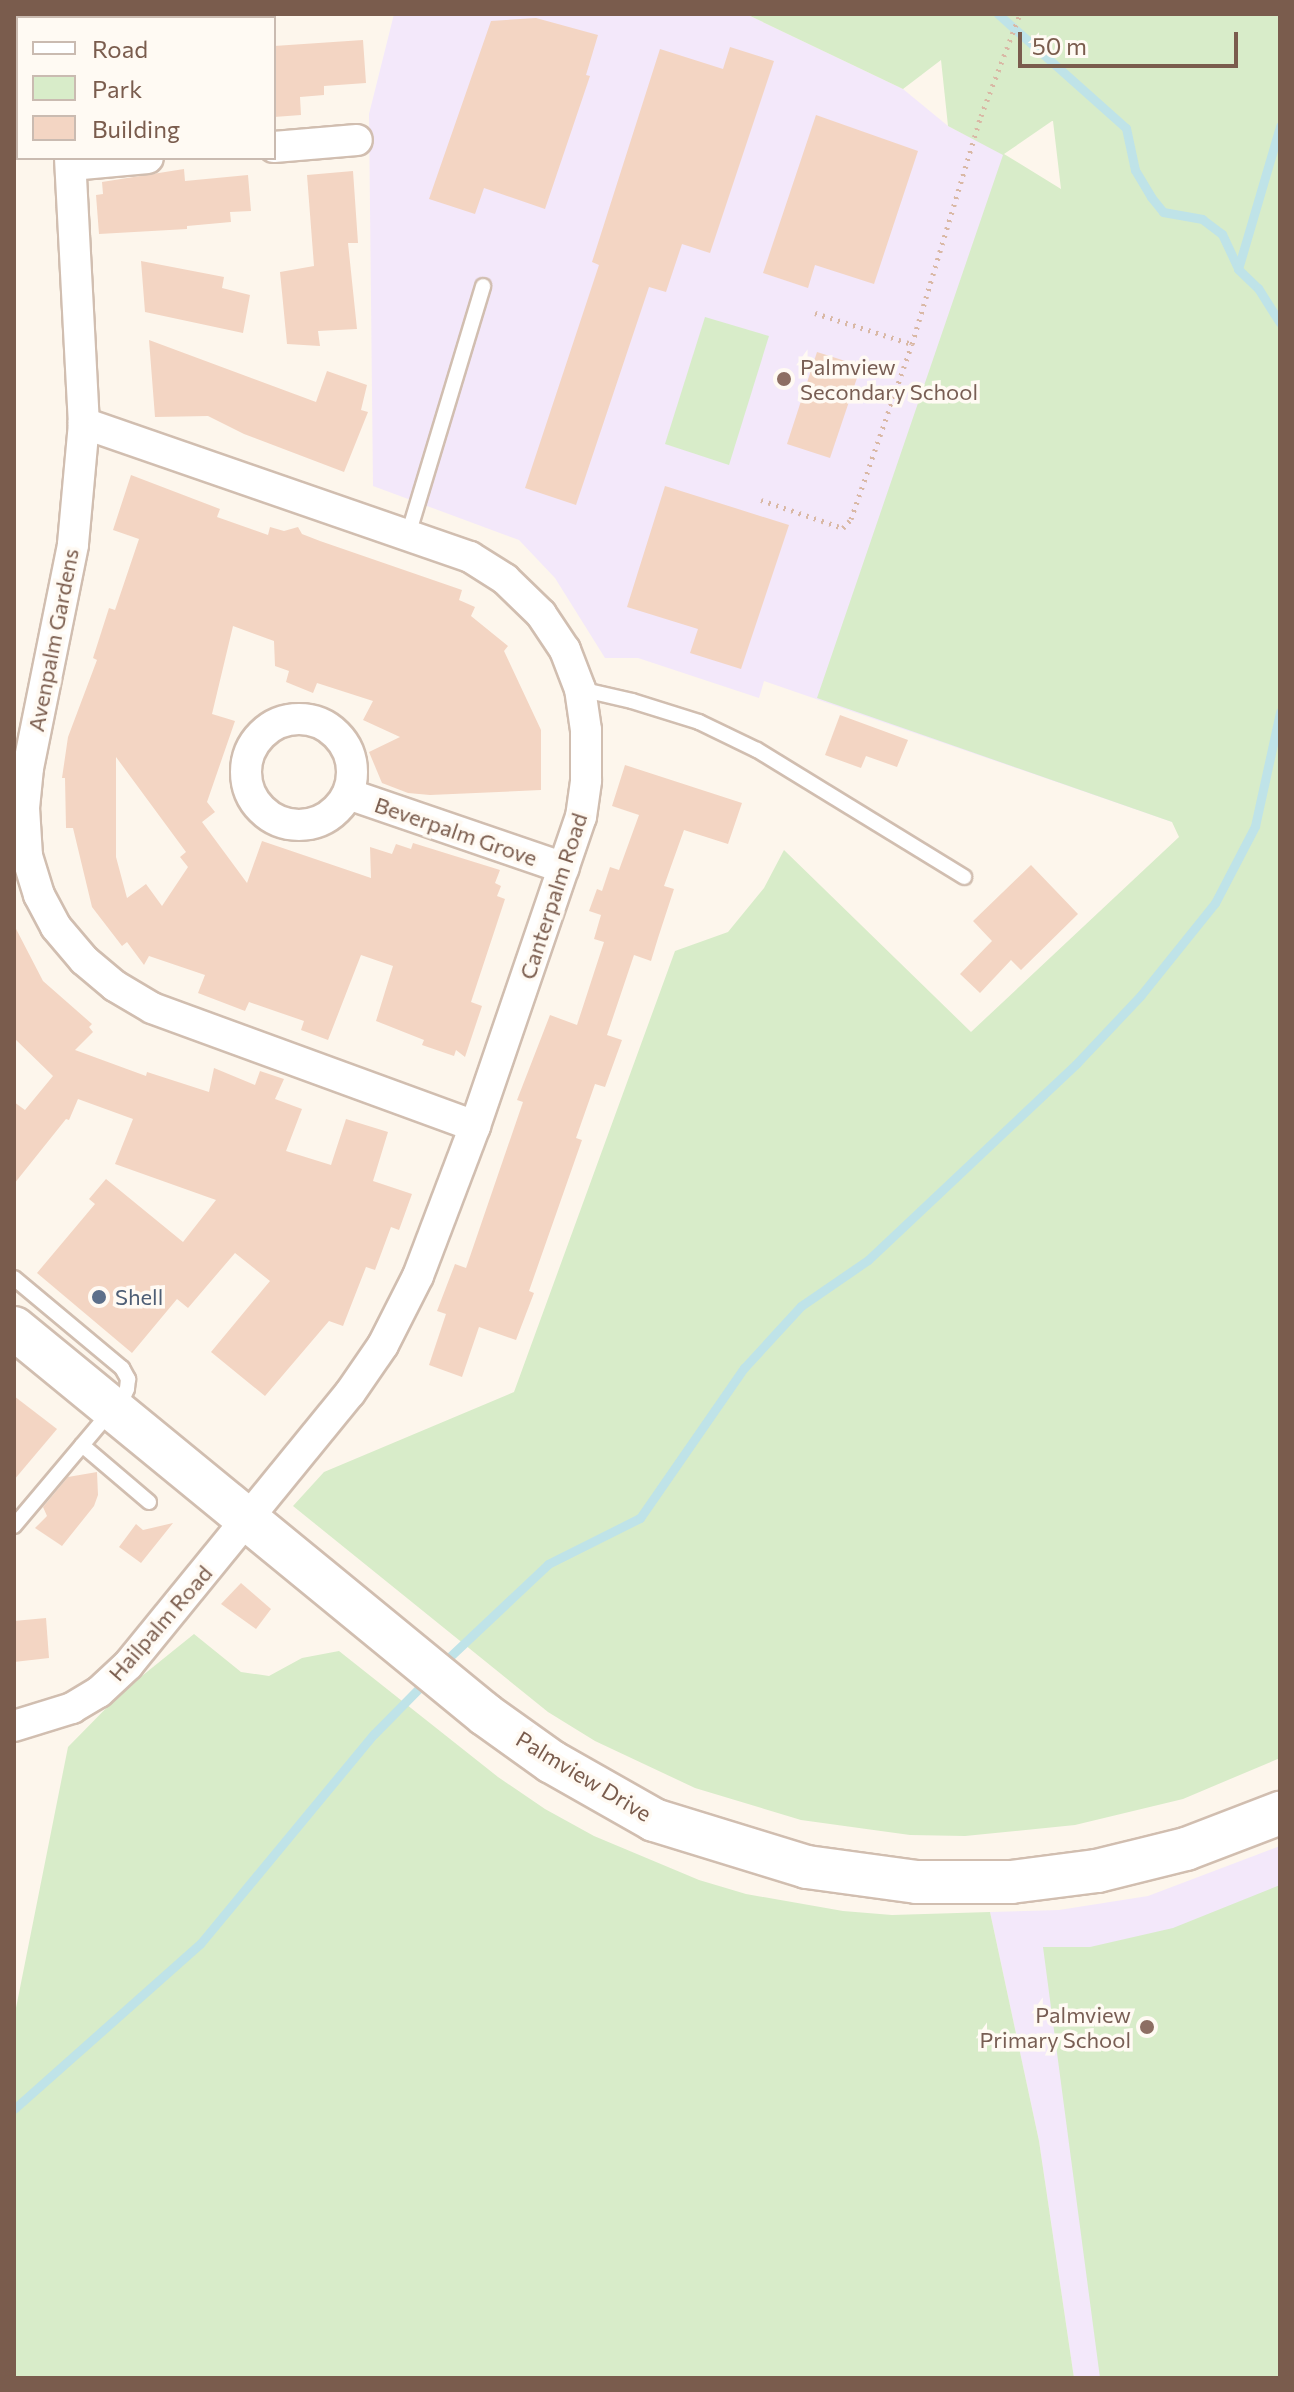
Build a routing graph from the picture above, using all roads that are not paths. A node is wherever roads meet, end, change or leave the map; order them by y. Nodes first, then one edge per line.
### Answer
1 (357, 140) dead end
2 (276, 147) edge
3 (97, 160) edge
4 (71, 161) edge
5 (483, 286) dead end
6 (84, 423) junction
7 (408, 535) junction
8 (580, 689) junction
9 (348, 794) dead end
10 (564, 868) junction
11 (964, 877) dead end
12 (475, 1126) junction
13 (14, 1278) edge
14 (14, 1328) edge
15 (115, 1410) junction
16 (82, 1445) junction
17 (149, 1502) dead end
18 (247, 1519) junction
19 (14, 1526) edge
20 (14, 1726) edge
21 (1280, 1813) edge

1 - 2 street
3 - 4 street, Avenpalm Gardens
4 - 6 street, Avenpalm Gardens
5 - 7 lane
6 - 7 street, Canterpalm Road
6 - 12 street, Avenpalm Gardens
7 - 8 street, Canterpalm Road
8 - 10 street, Canterpalm Road
8 - 11 lane
9 - 10 street, Beverpalm Grove
10 - 12 street, Canterpalm Road
12 - 18 street, Canterpalm Road
13 - 15 lane
14 - 15 street, Palmview Drive
15 - 16 lane
15 - 18 street, Palmview Drive
16 - 17 lane
16 - 19 lane
18 - 20 street, Hailpalm Road
18 - 21 street, Palmview Drive

